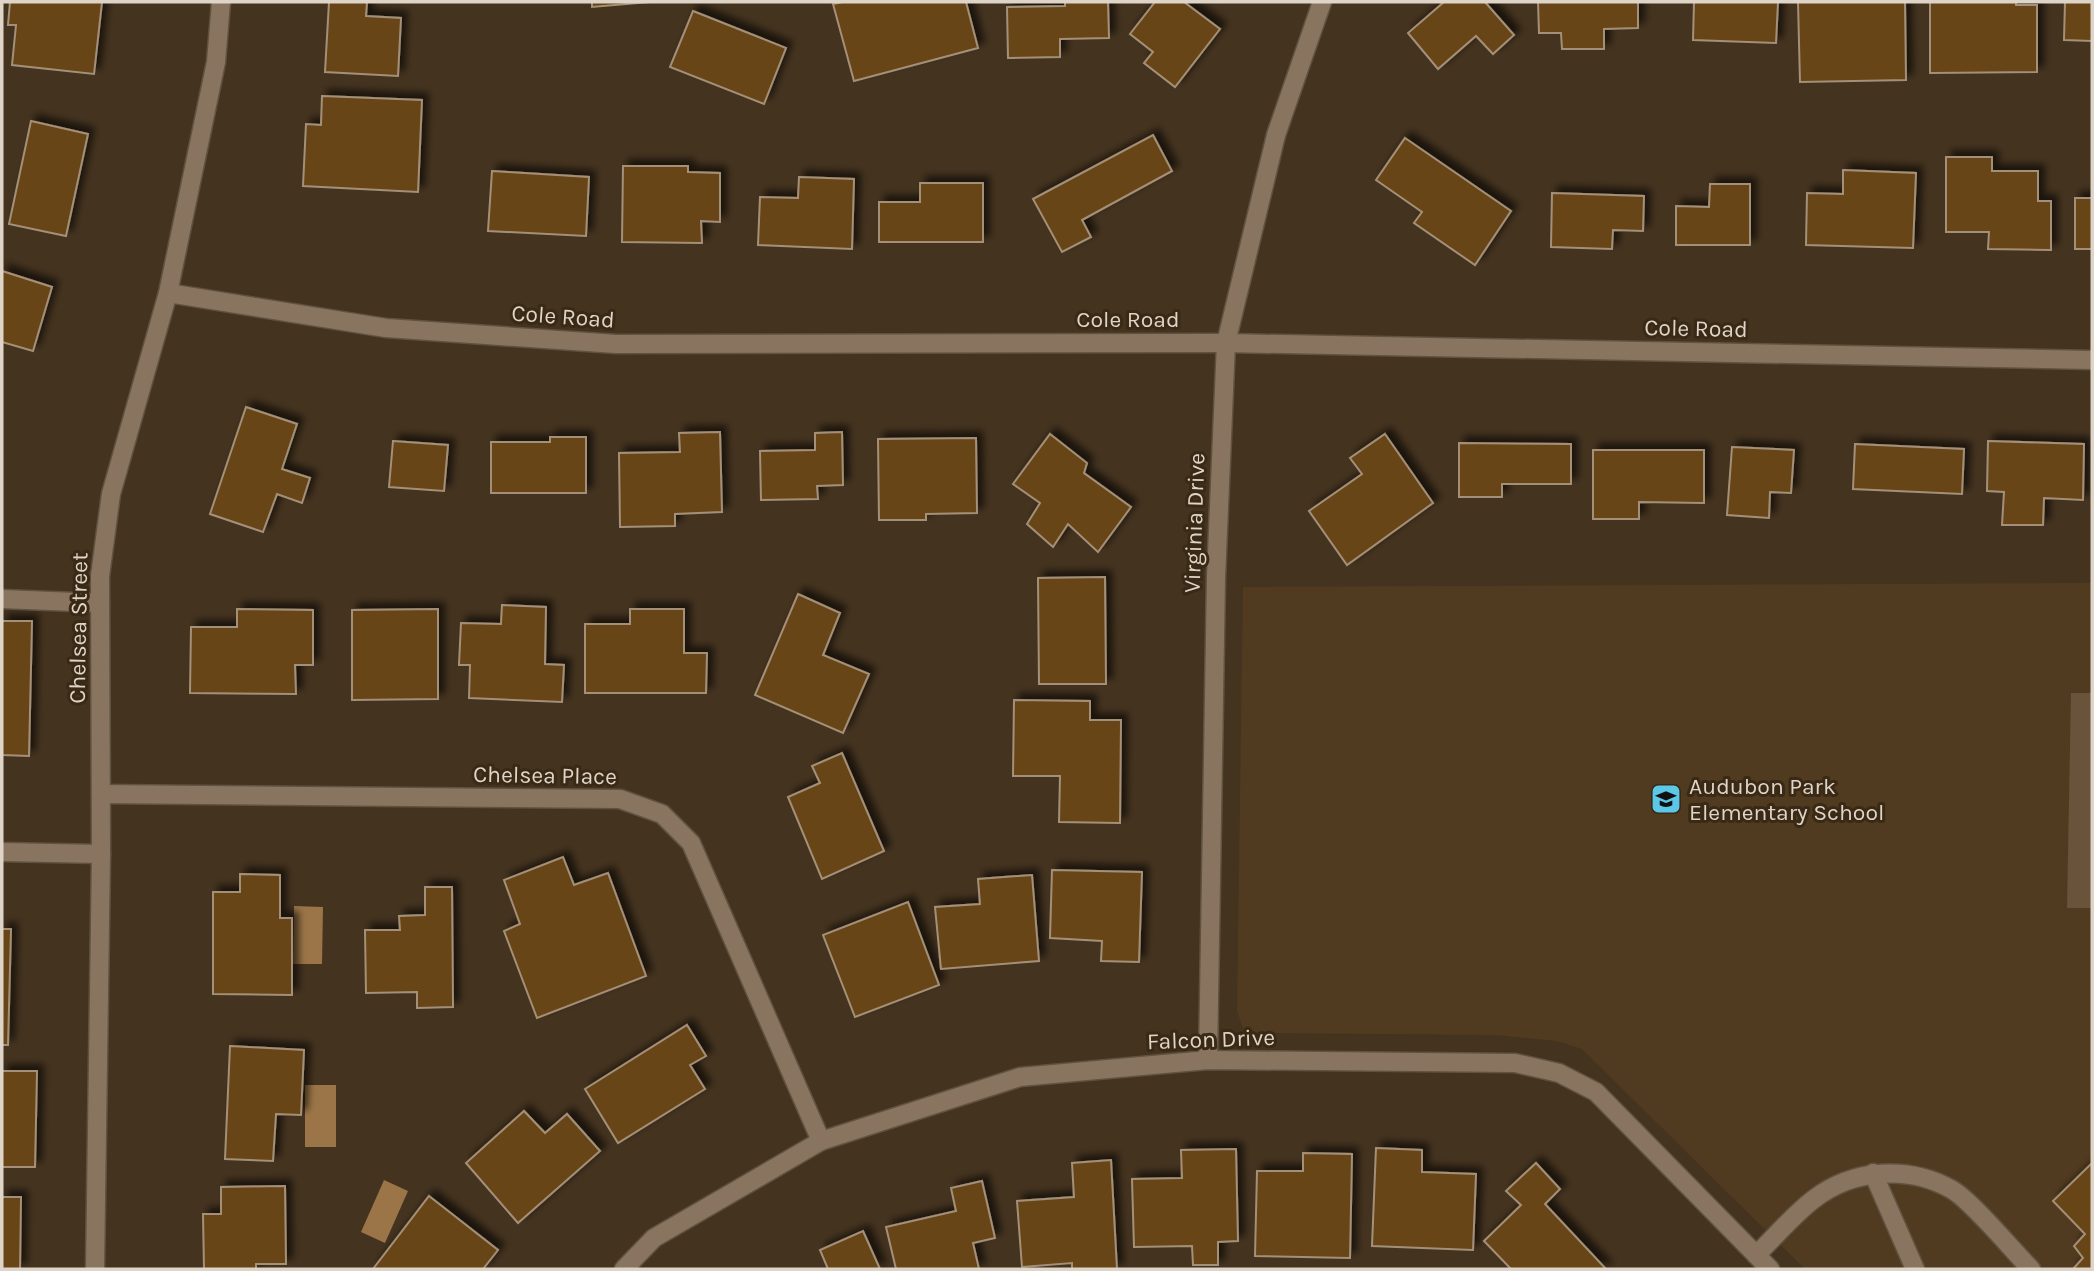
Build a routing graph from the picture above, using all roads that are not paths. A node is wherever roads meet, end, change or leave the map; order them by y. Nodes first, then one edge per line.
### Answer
1 (221, 2) edge
2 (1322, 2) edge
3 (168, 293) junction
4 (1226, 343) junction
5 (2092, 360) edge
6 (2, 599) edge
7 (100, 603) junction
8 (101, 794) junction
9 (2, 852) edge
10 (101, 854) junction
11 (1208, 1060) junction
12 (821, 1141) junction
13 (1873, 1173) junction
14 (1756, 1255) junction
15 (95, 1269) edge
16 (624, 1269) edge
17 (1770, 1269) edge
18 (1915, 1269) edge
19 (2031, 1269) edge

1 - 3 street, Chelsea Street
2 - 4 street, Virginia Drive
3 - 4 street, Cole Road
3 - 7 street, Chelsea Street
4 - 5 street, Cole Road
4 - 11 street, Virginia Drive
6 - 7 street
7 - 8 street, Chelsea Street
8 - 10 street, Chelsea Street
8 - 12 street, Chelsea Place
9 - 10 street
10 - 15 street, Chelsea Street
11 - 12 street, Falcon Drive
11 - 14 street, Falcon Drive
12 - 16 street, Falcon Drive
13 - 14 street
13 - 18 street
13 - 19 street
14 - 17 street, Falcon Drive

